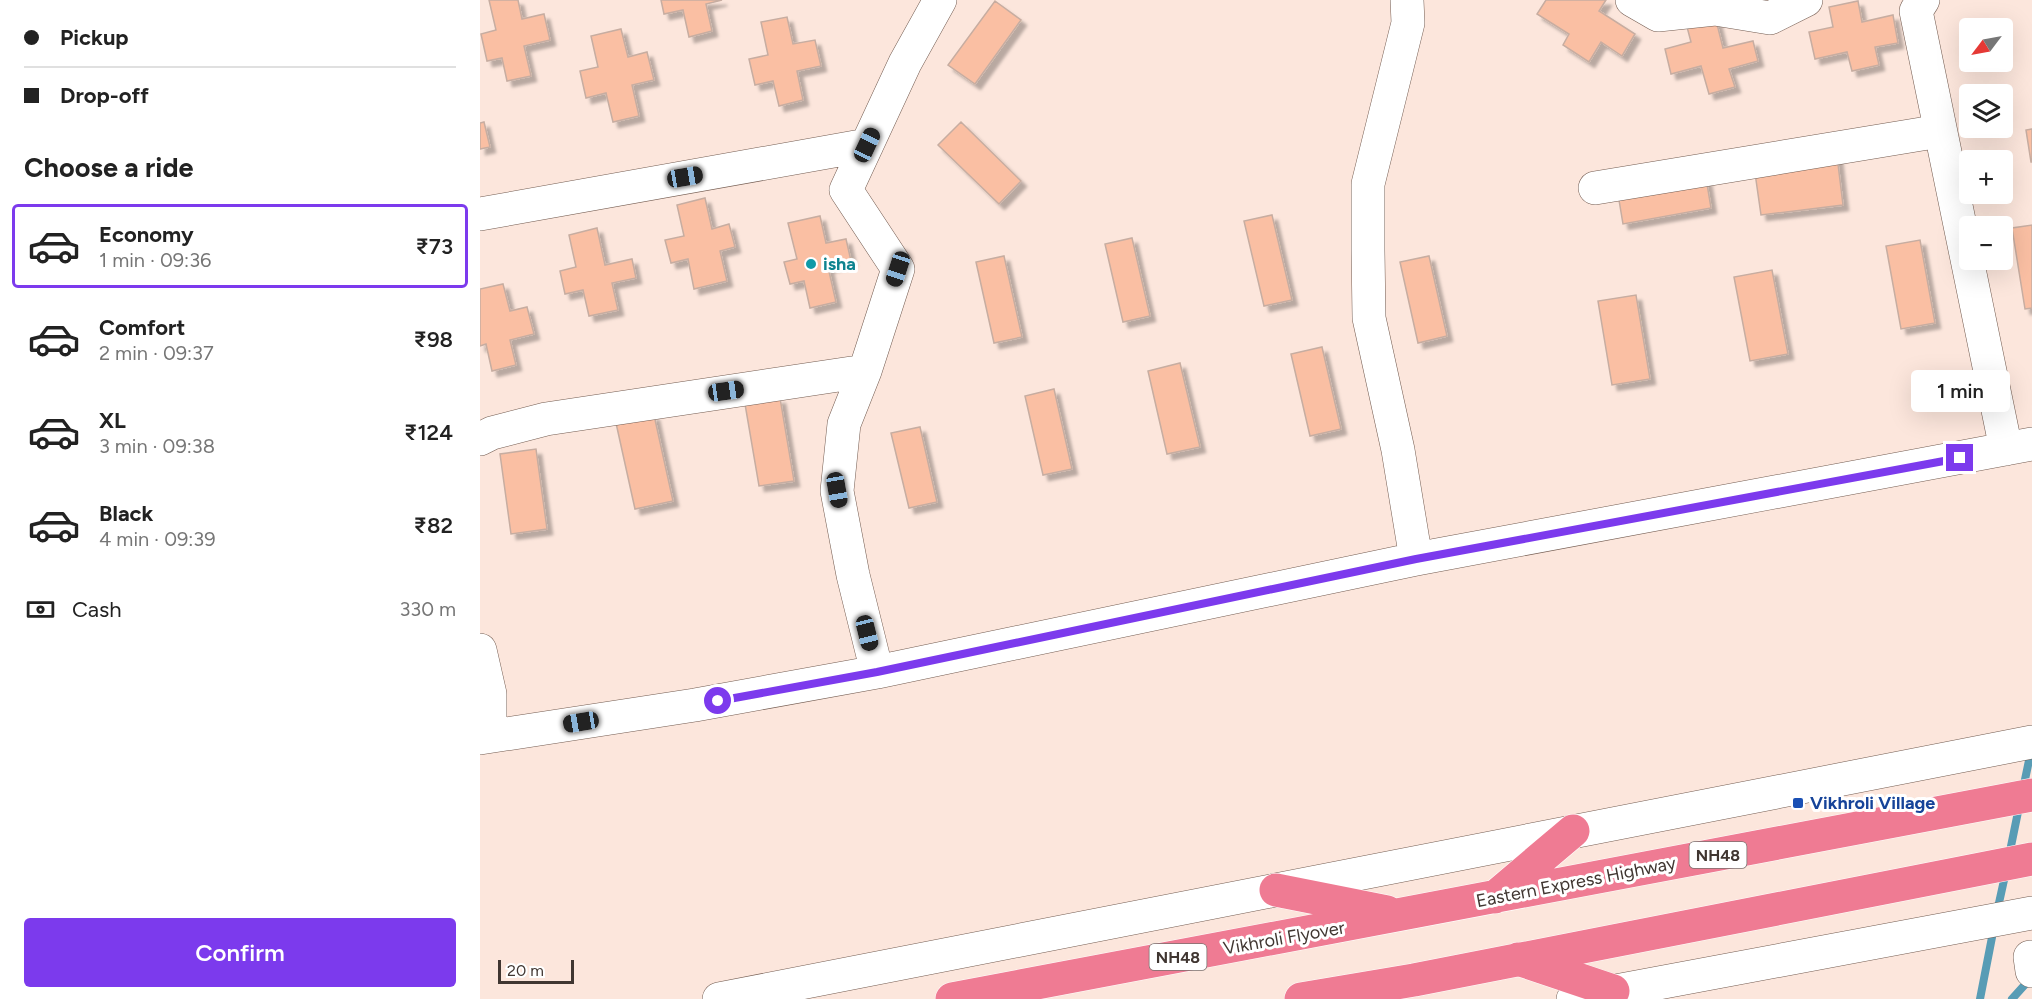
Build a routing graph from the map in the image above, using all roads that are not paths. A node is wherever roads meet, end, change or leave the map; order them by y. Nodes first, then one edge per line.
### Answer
1 (940, 0) edge
2 (1407, 0) edge
3 (1632, 0) edge
4 (1806, 0) edge
5 (1911, 4) edge
6 (1940, 131) junction
7 (867, 145) junction
8 (1594, 188) dead end
9 (480, 214) edge
10 (865, 371) junction
11 (480, 439) edge
12 (2019, 447) edge
13 (1416, 559) junction
14 (480, 650) edge
15 (877, 672) junction
16 (485, 737) edge
17 (2032, 742) edge
18 (2032, 795) edge
19 (1573, 831) junction
20 (2032, 859) edge
21 (1276, 890) junction
22 (1494, 898) junction
23 (2032, 912) edge
24 (1403, 916) junction
25 (1516, 958) junction
26 (1414, 980) junction
27 (1613, 991) junction
28 (719, 999) edge
29 (952, 999) edge
30 (1301, 999) edge
31 (1385, 999) edge
32 (1573, 999) edge

1 - 7 street
2 - 13 street
3 - 4 street
5 - 6 street
6 - 8 street
6 - 12 street
7 - 9 street
7 - 10 street
10 - 11 street
10 - 15 street
12 - 13 street
13 - 15 street
14 - 16 street
15 - 16 street
17 - 19 street
18 - 22 highway, Eastern Express Highway / NH48
19 - 21 street
19 - 22 highway
20 - 25 highway
21 - 24 highway
21 - 28 street
22 - 24 highway, Eastern Express Highway / NH48
23 - 27 street
24 - 29 highway, Vikhroli Flyover / NH48
25 - 26 highway
25 - 27 highway
26 - 30 highway
26 - 31 highway
27 - 32 street

